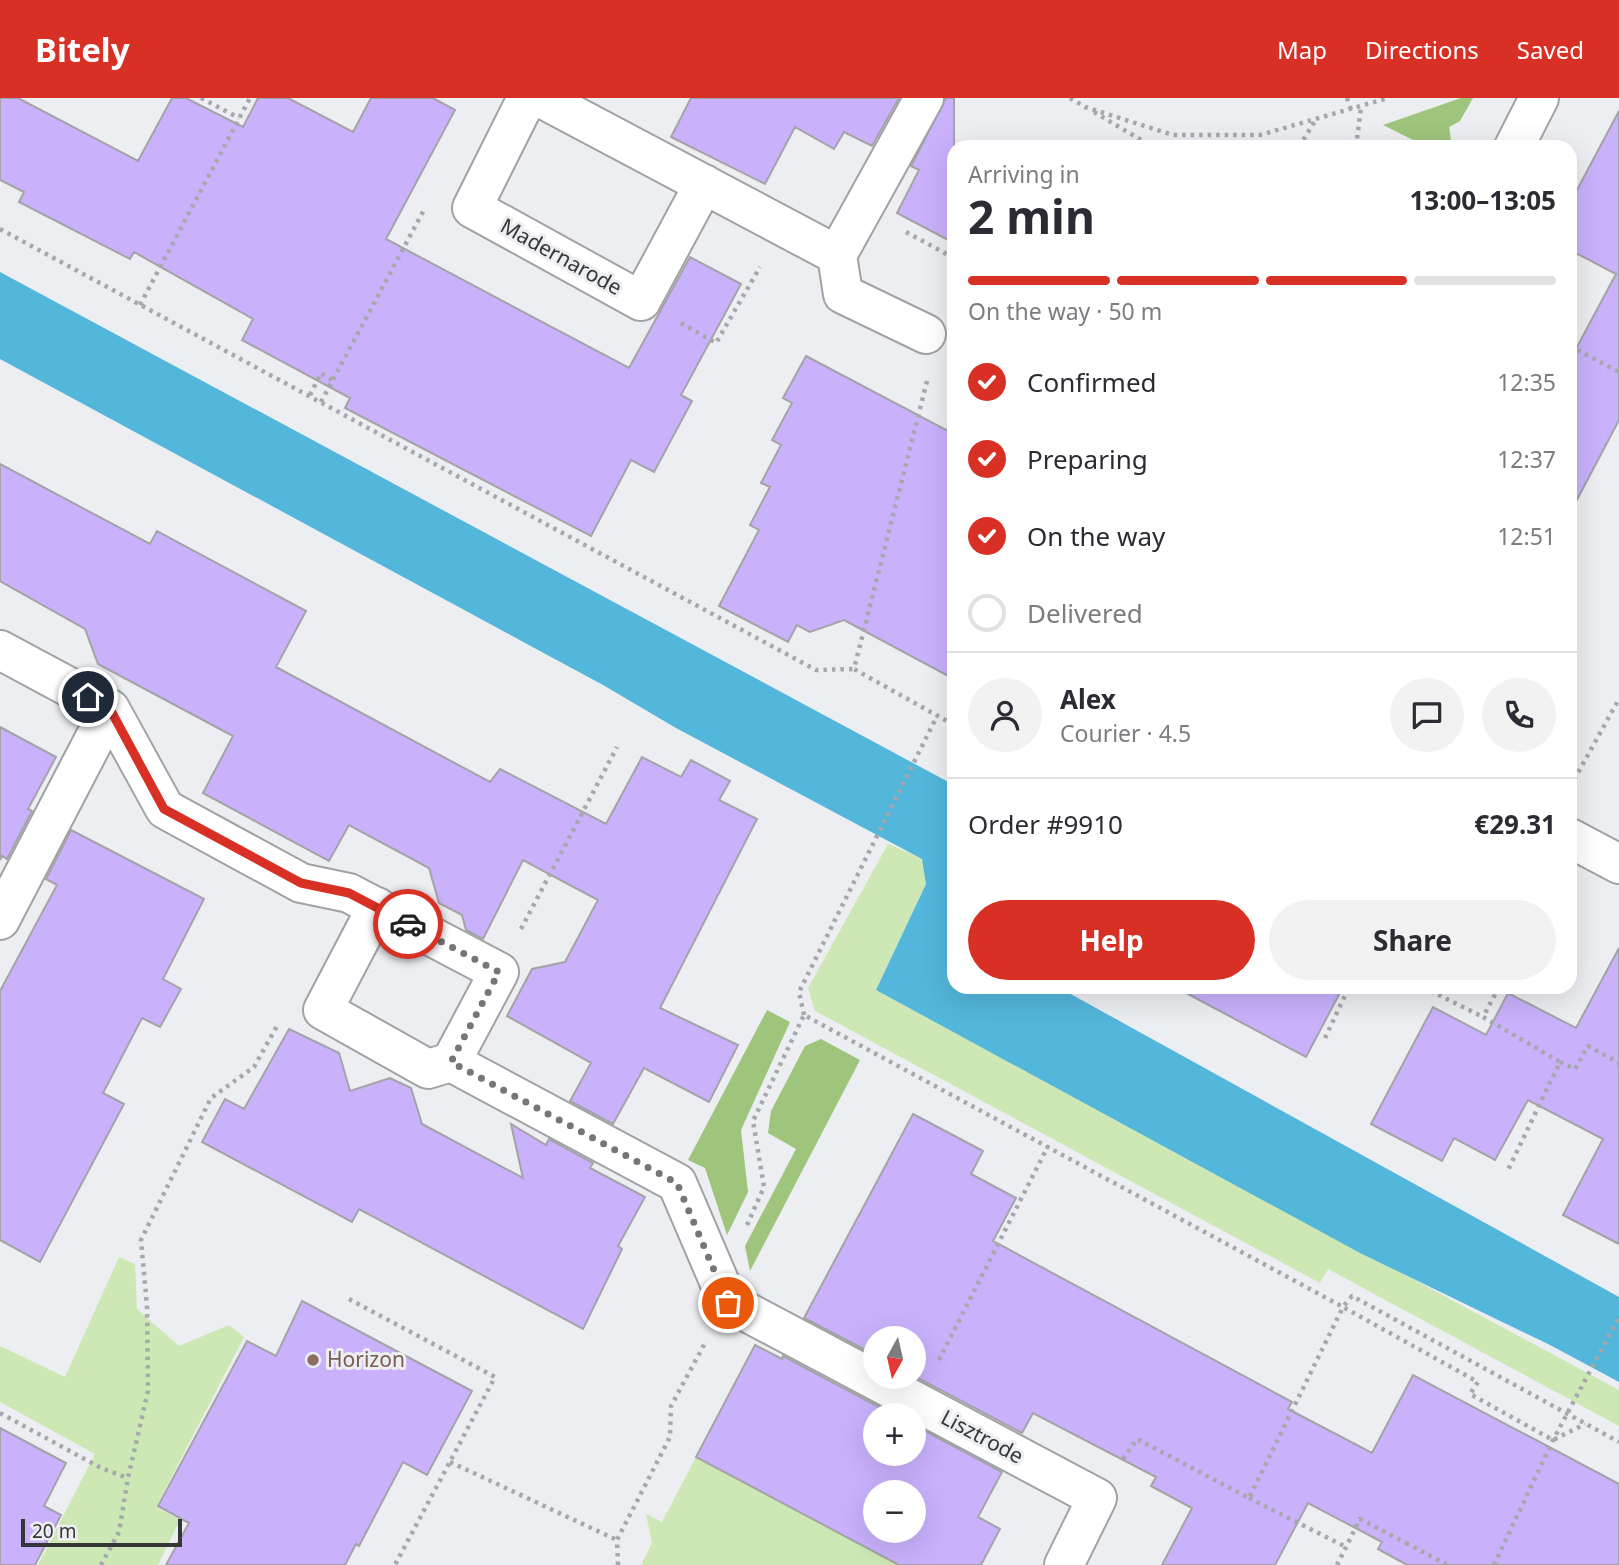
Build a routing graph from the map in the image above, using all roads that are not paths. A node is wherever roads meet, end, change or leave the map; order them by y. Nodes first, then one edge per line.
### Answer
1 (527, 98) edge
2 (541, 98) edge
3 (924, 98) edge
4 (1539, 98) edge
5 (1518, 140) edge
6 (704, 184) junction
7 (837, 255) junction
8 (926, 334) road end
9 (0, 650) edge
10 (110, 709) junction
11 (1577, 842) edge
12 (1619, 864) edge
13 (377, 907) junction
14 (0, 920) edge
15 (451, 1062) junction
16 (1064, 1565) edge

1 - 6 street, Madernarode
2 - 6 street
3 - 7 street
4 - 5 street
6 - 7 street
7 - 8 street
9 - 10 street
10 - 13 street
10 - 14 street
11 - 12 street
13 - 15 street
13 - 15 street
15 - 16 street, Lisztrode

